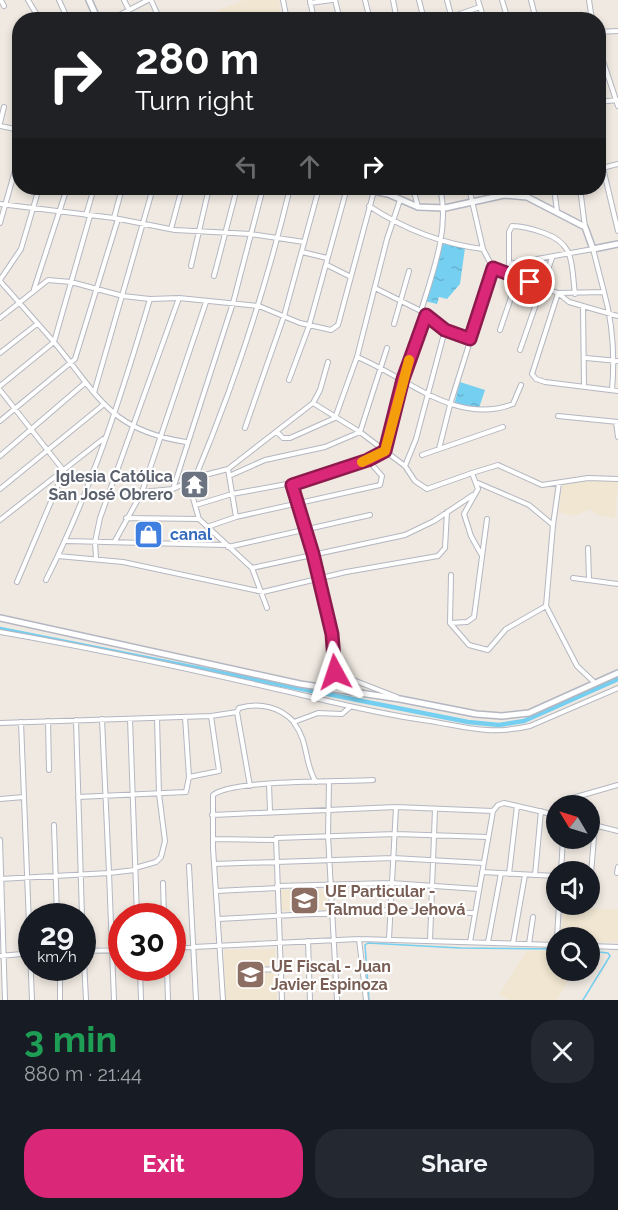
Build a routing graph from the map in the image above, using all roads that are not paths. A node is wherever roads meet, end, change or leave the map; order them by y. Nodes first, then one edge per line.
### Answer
1 (1, 0) edge
2 (123, 0) edge
3 (149, 0) edge
4 (333, 0) edge
5 (478, 0) edge
6 (310, 2) edge
7 (4, 6) dead end
8 (480, 7) junction
9 (129, 10) junction
10 (125, 12) edge
11 (467, 12) edge
12 (481, 12) edge
13 (606, 69) edge
14 (617, 100) edge
15 (618, 106) edge
16 (4, 107) dead end
17 (0, 125) edge
18 (12, 185) edge
19 (606, 187) edge
20 (37, 195) edge
21 (65, 195) edge
22 (92, 195) edge
23 (121, 195) edge
24 (151, 195) edge
25 (180, 195) edge
26 (207, 195) edge
27 (235, 195) edge
28 (261, 195) edge
29 (289, 195) edge
30 (317, 195) edge
31 (345, 195) edge
32 (373, 195) edge
33 (390, 195) edge
34 (415, 195) edge
35 (442, 195) edge
36 (471, 195) edge
37 (506, 195) edge
38 (531, 195) edge
39 (555, 195) edge
40 (581, 195) edge
41 (500, 196) joint
42 (400, 200) junction
43 (473, 201) junction
44 (0, 204) edge
45 (7, 205) junction
46 (369, 206) junction
47 (418, 207) junction
48 (33, 208) junction
49 (445, 208) junction
50 (61, 210) junction
51 (557, 211) junction
52 (88, 215) junction
53 (116, 219) junction
54 (392, 222) junction
55 (0, 223) edge
56 (144, 224) junction
57 (585, 227) junction
58 (171, 229) junction
59 (199, 230) junction
60 (226, 231) junction
61 (618, 231) edge
62 (251, 234) junction
63 (279, 236) junction
64 (441, 241) junction
65 (304, 242) junction
66 (618, 244) edge
67 (483, 249) junction
68 (593, 249) junction
69 (302, 252) junction
70 (569, 254) junction
71 (327, 258) junction
72 (552, 258) junction
73 (327, 264) junction
74 (509, 264) junction
75 (191, 266) dead end
76 (493, 268) junction
77 (409, 271) dead end
78 (508, 274) junction
79 (214, 276) dead end
80 (351, 277) junction
81 (518, 277) junction
82 (0, 280) edge
83 (71, 282) junction
84 (375, 288) junction
85 (543, 288) junction
86 (97, 289) junction
87 (33, 291) junction
88 (604, 292) junction
89 (558, 293) junction
90 (575, 294) junction
91 (123, 296) junction
92 (179, 298) junction
93 (150, 299) junction
94 (399, 299) junction
95 (20, 302) junction
96 (206, 302) junction
97 (233, 303) junction
98 (259, 306) junction
99 (583, 306) junction
100 (421, 311) junction
101 (610, 314) junction
102 (426, 315) junction
103 (284, 316) junction
104 (618, 316) edge
105 (0, 318) edge
106 (37, 323) junction
107 (394, 324) dead end
108 (309, 326) junction
109 (445, 330) junction
110 (500, 330) dead end
111 (470, 339) junction
112 (54, 342) junction
113 (387, 348) dead end
114 (520, 350) dead end
115 (0, 353) edge
116 (357, 357) junction
117 (586, 358) junction
118 (616, 361) edge
119 (328, 362) dead end
120 (72, 364) junction
121 (381, 366) junction
122 (403, 379) junction
123 (289, 380) dead end
124 (85, 384) junction
125 (521, 385) dead end
126 (584, 386) junction
127 (0, 388) edge
128 (612, 390) junction
129 (618, 391) edge
130 (94, 393) junction
131 (427, 394) junction
132 (313, 403) junction
133 (103, 405) junction
134 (450, 405) junction
135 (16, 408) junction
136 (112, 414) junction
137 (558, 416) dead end
138 (335, 418) junction
139 (0, 421) edge
140 (617, 422) edge
141 (135, 427) junction
142 (502, 427) dead end
143 (245, 428) dead end
144 (31, 430) junction
145 (277, 432) junction
146 (360, 432) junction
147 (618, 436) edge
148 (162, 438) junction
149 (103, 439) junction
150 (186, 442) junction
151 (439, 449) junction
152 (47, 451) junction
153 (385, 451) junction
154 (422, 455) dead end
155 (0, 456) edge
156 (368, 460) junction
157 (405, 466) junction
158 (228, 469) junction
159 (64, 471) junction
160 (472, 473) junction
161 (229, 476) junction
162 (195, 478) junction
163 (618, 479) edge
164 (188, 482) junction
165 (478, 483) junction
166 (559, 483) junction
167 (292, 485) junction
168 (0, 489) edge
169 (173, 489) junction
170 (142, 492) junction
171 (478, 492) junction
172 (232, 494) junction
173 (196, 505) junction
174 (297, 505) junction
175 (447, 513) junction
176 (370, 515) dead end
177 (1, 517) edge
178 (236, 517) junction
179 (126, 518) junction
180 (200, 519) junction
181 (487, 519) dead end
182 (552, 525) junction
183 (207, 527) junction
184 (304, 529) junction
185 (66, 541) junction
186 (115, 541) junction
187 (95, 542) junction
188 (226, 546) junction
189 (588, 548) dead end
190 (313, 554) junction
191 (481, 554) junction
192 (58, 556) junction
193 (96, 558) junction
194 (252, 567) junction
195 (451, 575) dead end
196 (573, 578) dead end
197 (589, 579) junction
198 (46, 580) dead end
199 (318, 580) junction
200 (17, 582) dead end
201 (618, 584) edge
202 (262, 592) junction
203 (546, 606) junction
204 (267, 608) dead end
205 (0, 618) edge
206 (450, 624) junction
207 (0, 632) edge
208 (618, 673) edge
209 (596, 683) junction
210 (618, 688) edge
211 (400, 699) junction
212 (350, 707) junction
213 (237, 712) junction
214 (211, 716) junction
215 (185, 717) junction
216 (130, 718) junction
217 (157, 718) junction
218 (102, 719) junction
219 (76, 720) junction
220 (48, 721) junction
221 (21, 722) junction
222 (294, 722) junction
223 (0, 723) edge
224 (50, 770) dead end
225 (189, 777) junction
226 (374, 780) dead end
227 (329, 782) junction
228 (316, 783) junction
229 (270, 784) junction
230 (618, 785) edge
231 (250, 786) junction
232 (159, 794) junction
233 (581, 795) edge
234 (132, 796) junction
235 (24, 797) junction
236 (78, 797) junction
237 (107, 797) junction
238 (0, 799) edge
239 (517, 806) junction
240 (396, 807) junction
241 (328, 809) junction
242 (435, 809) junction
243 (270, 811) junction
244 (493, 811) junction
245 (541, 811) junction
246 (546, 812) edge
247 (212, 814) junction
248 (54, 825) dead end
249 (600, 826) edge
250 (618, 831) edge
251 (396, 834) junction
252 (328, 835) junction
253 (435, 835) junction
254 (488, 837) junction
255 (213, 839) junction
256 (0, 840) edge
257 (275, 840) junction
258 (393, 858) junction
259 (433, 859) junction
260 (330, 860) junction
261 (275, 862) junction
262 (483, 863) junction
263 (214, 864) junction
264 (189, 866) dead end
265 (618, 867) edge
266 (135, 869) junction
267 (482, 872) junction
268 (81, 873) junction
269 (109, 873) junction
270 (501, 873) junction
271 (617, 873) edge
272 (509, 874) junction
273 (55, 875) junction
274 (525, 875) junction
275 (535, 875) junction
276 (546, 876) edge
277 (28, 877) junction
278 (1, 879) edge
279 (163, 883) dead end
280 (391, 883) junction
281 (331, 885) junction
282 (430, 886) junction
283 (277, 887) junction
284 (478, 889) junction
285 (216, 891) junction
286 (29, 903) edge
287 (56, 903) edge
288 (82, 903) edge
289 (110, 903) edge
290 (136, 903) edge
291 (164, 903) edge
292 (390, 910) junction
293 (430, 911) junction
294 (333, 913) junction
295 (473, 913) junction
296 (278, 914) junction
297 (533, 917) dead end
298 (218, 919) junction
299 (359, 939) junction
300 (389, 939) junction
301 (333, 940) junction
302 (308, 941) junction
303 (430, 941) junction
304 (279, 942) junction
305 (470, 942) junction
306 (489, 942) junction
307 (513, 943) junction
308 (529, 944) junction
309 (546, 945) edge
310 (600, 946) edge
311 (186, 947) edge
312 (193, 947) junction
313 (221, 947) junction
314 (618, 947) edge
315 (18, 954) edge
316 (3, 956) edge
317 (280, 969) junction
318 (254, 970) dead end
319 (32, 981) edge
320 (60, 981) edge
321 (85, 981) edge
322 (113, 981) edge
323 (140, 981) edge
324 (167, 981) edge
325 (5, 1000) edge
326 (32, 1000) edge
327 (60, 1000) edge
328 (86, 1000) edge
329 (114, 1000) edge
330 (141, 1000) edge
331 (168, 1000) edge
332 (196, 1000) edge
333 (223, 1000) edge
334 (282, 1000) edge
335 (310, 1000) edge
336 (337, 1000) edge
337 (366, 1000) edge

1 - 7 street
2 - 9 street
3 - 9 street
4 - 6 street
5 - 8 street
8 - 11 street
8 - 12 street
9 - 10 street
13 - 14 street
14 - 15 street
16 - 17 street
18 - 45 street
19 - 61 street
20 - 48 street
21 - 50 street
22 - 52 street
23 - 53 street
24 - 56 street
25 - 58 street
26 - 59 street
27 - 60 street
28 - 62 street
29 - 63 street
30 - 65 street
31 - 71 street
32 - 46 street
33 - 42 street
34 - 47 street
35 - 49 street
36 - 43 street
37 - 41 street
38 - 51 street
39 - 51 street
40 - 57 street
41 - 43 street
42 - 47 street
42 - 54 street
43 - 49 street
43 - 67 street
44 - 45 street
45 - 48 street
45 - 55 street
46 - 54 street
46 - 80 street
47 - 49 street
48 - 50 street
48 - 82 street
49 - 64 street
50 - 52 street
50 - 87 street
51 - 57 street
52 - 53 street
52 - 83 street
53 - 56 street
53 - 86 street
54 - 64 street
54 - 84 street
56 - 58 street
56 - 91 street
57 - 68 street
58 - 59 street
59 - 60 street
59 - 75 street
60 - 62 street
60 - 79 street
62 - 63 street
62 - 97 street
63 - 65 street
63 - 98 street
64 - 67 street
64 - 100 street
65 - 69 street
66 - 68 street
67 - 76 street
68 - 70 street
68 - 88 street
69 - 71 street
69 - 103 street
70 - 72 street
70 - 74 street
70 - 90 street
71 - 73 street
72 - 74 street
72 - 85 street
73 - 80 street
73 - 108 street
74 - 78 street
76 - 78 street
76 - 111 street
77 - 94 street
78 - 81 street
80 - 108 street
81 - 85 street
81 - 110 street
82 - 95 street
83 - 86 street
83 - 87 street
83 - 112 street
84 - 94 street
84 - 116 street
85 - 89 street
85 - 114 street
86 - 91 street
86 - 120 street
87 - 95 street
88 - 90 street
88 - 101 street
89 - 90 street
89 - 99 street
89 - 126 street
91 - 93 street
91 - 130 street
92 - 93 street
92 - 96 street
92 - 141 street
93 - 136 street
94 - 100 street
94 - 107 street
95 - 105 street
95 - 106 street
96 - 97 street
96 - 148 street
97 - 98 street
97 - 150 street
98 - 103 street
98 - 162 street
99 - 101 street
99 - 117 street
100 - 102 street
101 - 104 street
101 - 118 street
102 - 109 street
102 - 122 street
103 - 108 street
103 - 143 street
106 - 112 street
106 - 115 street
108 - 123 street
109 - 111 street
109 - 131 street
111 - 134 street
112 - 120 street
112 - 127 street
113 - 121 street
116 - 121 street
116 - 138 street
117 - 118 street
117 - 126 street
118 - 128 street
119 - 132 street
120 - 124 street
120 - 135 street
121 - 122 street
121 - 146 street
122 - 131 street
122 - 153 street
124 - 130 street
124 - 144 street
125 - 134 street
126 - 128 street
127 - 135 street
128 - 129 street
130 - 133 street
131 - 134 street
131 - 157 street
132 - 138 street
132 - 145 street
133 - 136 street
133 - 152 street
134 - 151 street
135 - 139 street
135 - 144 street
136 - 141 street
136 - 149 street
137 - 140 street
138 - 145 street
138 - 146 street
140 - 147 street
141 - 148 street
141 - 187 street
142 - 151 street
144 - 152 street
144 - 155 street
145 - 158 street
146 - 153 street
146 - 161 street
148 - 150 street
148 - 170 street
149 - 159 street
149 - 185 street
150 - 169 street
151 - 154 street
152 - 159 street
152 - 168 street
153 - 156 street
153 - 157 street
156 - 167 street
156 - 174 street
157 - 160 street
158 - 161 street
158 - 162 street
159 - 177 street
159 - 200 street
160 - 165 street
160 - 166 street
161 - 172 street
162 - 164 street
163 - 166 street
164 - 169 street
164 - 173 street
165 - 171 street
165 - 182 street
166 - 182 street
167 - 172 street
167 - 174 street
169 - 170 street
170 - 179 street
171 - 175 street
171 - 191 street
172 - 173 street
172 - 178 street
173 - 180 street
174 - 178 street
174 - 184 street
175 - 190 street
175 - 199 street
176 - 184 street
178 - 183 street
179 - 180 street
179 - 186 street
180 - 183 street
181 - 191 street
182 - 203 street
183 - 188 street
184 - 188 street
184 - 190 street
185 - 187 street
185 - 192 street
186 - 187 street
186 - 188 street
187 - 193 street
188 - 194 street
189 - 197 street
190 - 194 street
190 - 199 street
191 - 206 street
192 - 193 street
192 - 198 street
193 - 202 street
194 - 202 street
195 - 206 street
196 - 197 street
197 - 201 street
199 - 202 street
199 - 211 street
202 - 204 street
203 - 206 street
203 - 209 street
205 - 211 street
207 - 212 street
208 - 209 street
209 - 211 street
210 - 212 street
212 - 222 street
213 - 214 street
213 - 222 street
213 - 231 street
214 - 215 street
214 - 225 street
215 - 217 street
215 - 225 street
216 - 217 street
216 - 218 street
216 - 234 street
217 - 232 street
218 - 219 street
218 - 237 street
219 - 220 street
219 - 236 street
220 - 221 street
220 - 224 street
221 - 223 street
221 - 235 street
222 - 228 street
225 - 232 street
226 - 227 street
227 - 228 street
227 - 241 street
228 - 229 street
229 - 231 street
229 - 243 street
230 - 233 street
231 - 247 street
232 - 234 street
232 - 266 street
234 - 237 street
234 - 266 street
235 - 238 street
235 - 277 street
236 - 237 street
236 - 268 street
237 - 269 street
239 - 244 street
239 - 245 street
239 - 272 street
240 - 241 street
240 - 242 street
240 - 251 street
241 - 243 street
241 - 252 street
242 - 244 street
242 - 253 street
243 - 247 street
244 - 254 street
245 - 246 street
245 - 275 street
247 - 255 street
248 - 273 street
249 - 250 street
251 - 252 street
251 - 253 street
251 - 258 street
252 - 257 street
252 - 260 street
253 - 254 street
253 - 259 street
254 - 262 street
255 - 257 street
255 - 263 street
256 - 278 street
257 - 261 street
258 - 259 street
258 - 260 street
258 - 280 street
259 - 262 street
259 - 282 street
260 - 261 street
260 - 281 street
261 - 263 street
261 - 283 street
262 - 267 street
263 - 285 street
264 - 312 street
265 - 271 street
266 - 269 street
266 - 290 street
267 - 270 street
267 - 284 street
268 - 269 street
268 - 273 street
268 - 288 street
269 - 289 street
270 - 272 street
270 - 306 street
272 - 274 street
273 - 277 street
273 - 287 street
274 - 275 street
274 - 307 street
275 - 276 street
277 - 278 street
277 - 286 street
278 - 316 street
279 - 291 street
280 - 281 street
280 - 282 street
280 - 292 street
281 - 283 street
281 - 294 street
282 - 284 street
282 - 293 street
283 - 285 street
283 - 296 street
284 - 295 street
285 - 298 street
292 - 293 street
292 - 294 street
292 - 300 street
293 - 295 street
293 - 303 street
294 - 296 street
294 - 301 street
295 - 305 street
296 - 298 street
296 - 304 street
297 - 308 street
298 - 313 street
299 - 300 street
299 - 301 street
299 - 337 street
300 - 303 street
301 - 302 street
301 - 336 street
302 - 304 street
302 - 335 street
303 - 305 street
304 - 313 street
304 - 317 street
305 - 306 street
306 - 307 street
307 - 308 street
308 - 309 street
310 - 314 street
311 - 312 street
312 - 313 street
312 - 332 street
313 - 333 street
315 - 316 street
316 - 325 street
317 - 318 street
317 - 334 street
319 - 326 street
320 - 327 street
321 - 328 street
322 - 329 street
323 - 330 street
324 - 331 street

